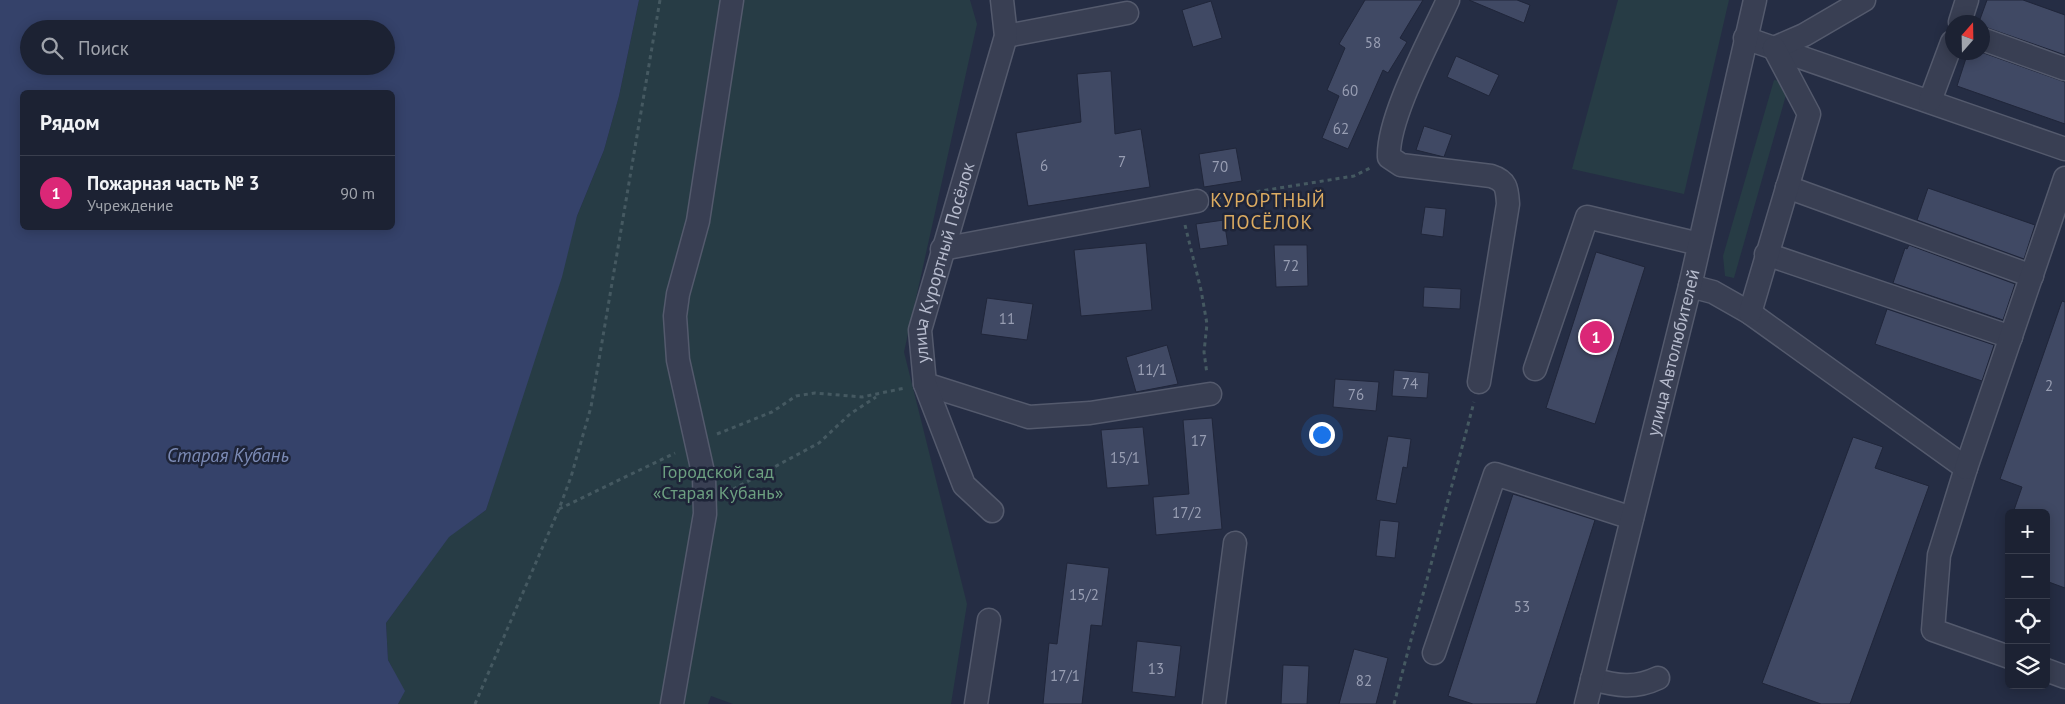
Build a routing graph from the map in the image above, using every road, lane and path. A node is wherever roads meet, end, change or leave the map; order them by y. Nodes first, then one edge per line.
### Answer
1 (660, 0) edge
2 (732, 0) edge
3 (1002, 0) edge
4 (1448, 0) edge
5 (1755, 0) edge
6 (1864, 0) edge
7 (1967, 0) edge
8 (1127, 13) dead end
9 (1962, 15) edge
10 (1006, 36) junction
11 (1745, 38) junction
12 (1990, 42) edge
13 (1774, 48) junction
14 (1945, 60) edge
15 (2065, 69) edge
16 (1930, 101) junction
17 (2065, 148) edge
18 (1390, 157) junction
19 (2065, 178) edge
20 (1787, 187) junction
21 (1189, 203) junction
22 (1699, 244) junction
23 (942, 249) junction
24 (1766, 254) junction
25 (2032, 276) junction
26 (1690, 286) junction
27 (1750, 313) junction
28 (2011, 337) junction
29 (1535, 369) dead end
30 (1479, 382) joint
31 (925, 384) junction
32 (883, 392) junction
33 (1210, 394) joint
34 (696, 443) junction
35 (1966, 468) junction
36 (703, 504) junction
37 (559, 509) junction
38 (992, 511) dead end
39 (1632, 518) junction
40 (1235, 543) dead end
41 (988, 620) dead end
42 (1434, 653) dead end
43 (2005, 656) edge
44 (2050, 671) edge
45 (2065, 677) edge
46 (1658, 678) dead end
47 (1592, 679) junction
48 (674, 695) edge
49 (476, 704) edge
50 (976, 704) edge
51 (1214, 704) edge
52 (1394, 704) edge
53 (1586, 704) edge

1 - 37 path
2 - 34 street
3 - 10 street, улица Курортный Посёлок
4 - 18 street
5 - 11 street, улица Автолюбителей
6 - 13 street
7 - 9 street
8 - 10 street
10 - 23 street, улица Курортный Посёлок
11 - 13 street
11 - 22 street, улица Автолюбителей
12 - 15 street
13 - 16 street
13 - 20 street
14 - 16 street
16 - 17 street
18 - 21 path
18 - 30 street
19 - 25 street
20 - 24 street
20 - 25 street
21 - 23 street
21 - 33 path
22 - 26 street, улица Автолюбителей
22 - 29 street
23 - 31 street, улица Курортный Посёлок
24 - 27 street
24 - 28 street
25 - 28 street
26 - 27 street
26 - 39 street, улица Автолюбителей
27 - 35 street
28 - 35 street
30 - 52 path
31 - 32 path
31 - 33 street
31 - 38 street, улица Курортный Посёлок
32 - 34 path
32 - 36 path
34 - 36 street
34 - 37 path
35 - 43 street
36 - 48 street
37 - 49 path
39 - 42 street
39 - 47 street, улица Автолюбителей
40 - 51 street
41 - 50 street
44 - 45 street
46 - 47 street
47 - 53 street, улица Автолюбителей

